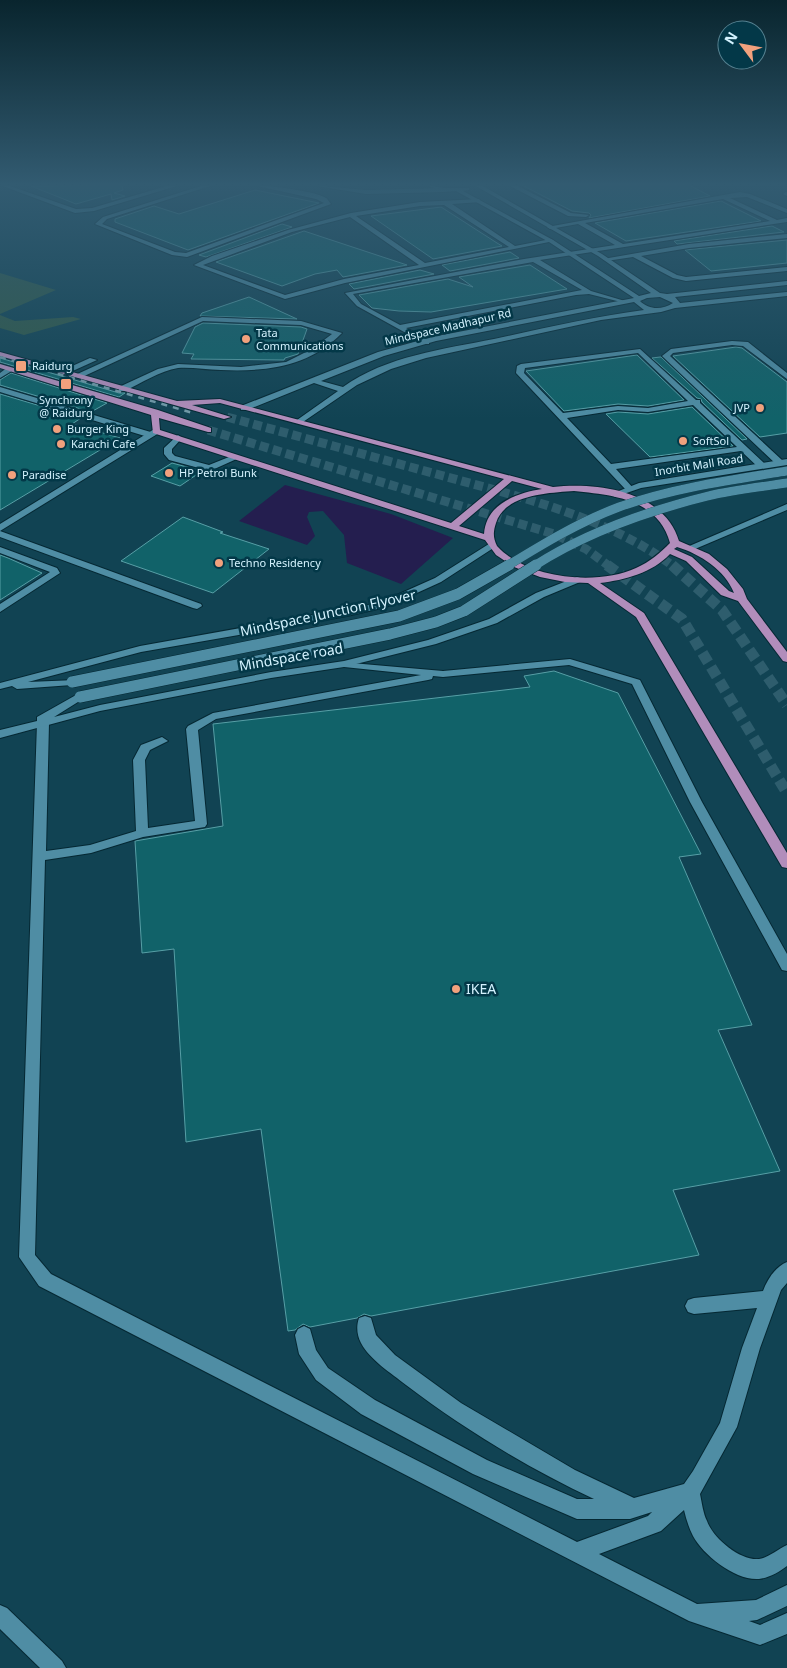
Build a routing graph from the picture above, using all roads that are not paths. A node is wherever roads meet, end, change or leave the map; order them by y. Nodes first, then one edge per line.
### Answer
1 (203, 263) edge
2 (420, 263) edge
3 (441, 263) edge
4 (519, 263) edge
5 (540, 263) edge
6 (586, 263) edge
7 (612, 263) edge
8 (649, 263) edge
9 (425, 266) junction
10 (787, 269) edge
11 (714, 277) junction
12 (787, 283) edge
13 (732, 289) junction
14 (589, 292) junction
15 (787, 294) edge
16 (662, 295) junction
17 (637, 299) junction
18 (623, 302) junction
19 (675, 306) junction
20 (660, 310) junction
21 (401, 327) junction
22 (338, 333) junction
23 (426, 342) junction
24 (0, 354) edge
25 (360, 362) junction
26 (0, 366) edge
27 (11, 370) junction
28 (383, 370) junction
29 (63, 372) junction
30 (0, 376) edge
31 (77, 376) junction
32 (787, 377) edge
33 (314, 381) junction
34 (122, 389) junction
35 (0, 390) edge
36 (344, 390) junction
37 (697, 402) junction
38 (175, 403) junction
39 (244, 408) junction
40 (155, 412) junction
41 (561, 416) junction
42 (227, 417) tunnel mouth
43 (300, 422) junction
44 (208, 430) tunnel mouth
45 (154, 433) junction
46 (178, 438) junction
47 (745, 448) junction
48 (236, 457) junction
49 (785, 465) edge
50 (762, 466) junction
51 (609, 467) junction
52 (510, 478) junction
53 (787, 482) edge
54 (553, 489) junction
55 (630, 489) junction
56 (616, 494) junction
57 (787, 507) edge
58 (453, 526) junction
59 (0, 528) edge
60 (0, 534) edge
61 (490, 542) junction
62 (672, 547) junction
63 (692, 547) junction
64 (0, 550) edge
65 (577, 580) junction
66 (591, 581) junction
67 (742, 599) junction
68 (197, 606) dead end
69 (0, 609) edge
70 (787, 659) edge
71 (344, 664) junction
72 (443, 674) junction
73 (0, 687) edge
74 (43, 724) junction
75 (24, 728) junction
76 (0, 734) edge
77 (162, 741) dead end
78 (142, 833) junction
79 (40, 856) junction
80 (787, 864) edge
81 (787, 966) edge
82 (787, 1270) edge
83 (769, 1298) junction
84 (694, 1306) dead end
85 (365, 1324) dead end
86 (304, 1335) dead end
87 (690, 1492) junction
88 (634, 1508) junction
89 (577, 1552) junction
90 (787, 1555) edge
91 (787, 1595) edge
92 (696, 1614) junction
93 (0, 1616) edge
94 (787, 1622) edge
95 (55, 1668) edge

1 - 9 street
2 - 9 street
3 - 9 street
4 - 21 street
5 - 14 street
6 - 17 street
7 - 16 street
8 - 11 street
10 - 11 street
11 - 13 street
12 - 13 street, Mindspace Madhapur Rd
13 - 16 street, Mindspace Madhapur Rd
14 - 18 street
14 - 21 street
15 - 19 street
16 - 17 street, Mindspace Madhapur Rd
16 - 19 street
17 - 18 street, Mindspace Madhapur Rd
17 - 20 street
18 - 23 street, Mindspace Madhapur Rd
19 - 20 street
20 - 28 street
21 - 23 street
22 - 29 street
22 - 31 street
22 - 34 street
23 - 25 street, Mindspace Madhapur Rd
24 - 29 main road
25 - 28 street
25 - 33 street, Mindspace Madhapur Rd
26 - 27 main road
27 - 30 street
27 - 40 main road
28 - 36 street
29 - 31 main road
31 - 34 main road
32 - 49 street
33 - 36 street
33 - 39 street, Mindspace Madhapur Rd
34 - 38 main road
35 - 45 street
36 - 43 street
37 - 41 street
37 - 41 street
37 - 47 street
38 - 39 main road
38 - 42 main road
39 - 43 main road
40 - 44 main road
40 - 45 main road
41 - 51 street
43 - 52 main road
45 - 46 main road
45 - 59 street
46 - 48 main road
46 - 48 street
47 - 50 street
47 - 51 street
48 - 58 main road
49 - 50 street, Inorbit Mall Road
49 - 73 street, Mindspace Junction Flyover, bridge
50 - 55 street, Inorbit Mall Road
51 - 55 street
52 - 54 main road
52 - 58 main road
53 - 75 street, bridge
54 - 56 main road
54 - 61 main road
55 - 56 street, Inorbit Mall Road
56 - 62 main road
57 - 63 street
58 - 61 main road
60 - 68 street
61 - 65 main road
61 - 73 street
62 - 63 main road
62 - 66 main road
62 - 67 main road
63 - 67 main road
64 - 69 street
65 - 66 main road
65 - 71 street, Mindspace road
66 - 80 main road
67 - 70 main road
71 - 72 street
71 - 74 street, Mindspace road
72 - 78 street
72 - 81 street
74 - 75 street, Mindspace road
74 - 79 street
75 - 76 street, Mindspace road
77 - 78 street
78 - 79 street
79 - 89 street
82 - 83 street
83 - 84 street
83 - 87 street
85 - 88 street
86 - 88 street
87 - 88 street
87 - 89 street
87 - 90 street
89 - 92 street
91 - 92 street
92 - 94 street
93 - 95 street

